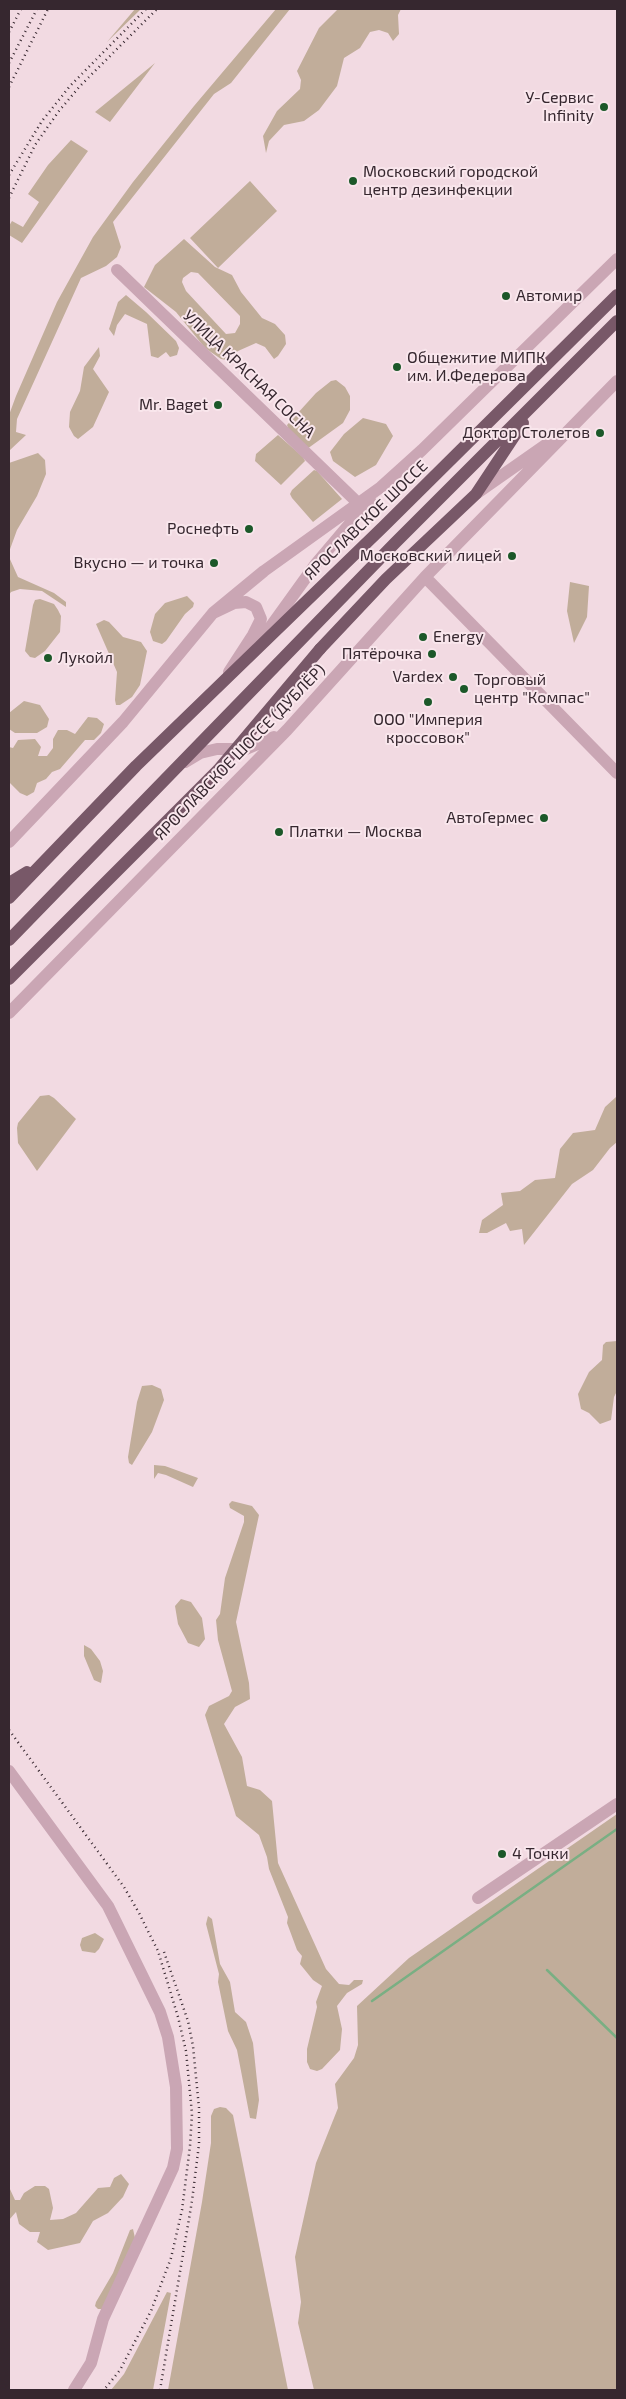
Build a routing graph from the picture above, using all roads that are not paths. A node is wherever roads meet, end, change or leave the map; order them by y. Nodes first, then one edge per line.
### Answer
1 (617, 259) edge
2 (117, 270) dead end
3 (617, 294) edge
4 (617, 321) edge
5 (617, 381) edge
6 (538, 400) junction
7 (570, 428) junction
8 (382, 487) junction
9 (476, 494) junction
10 (358, 502) junction
11 (425, 576) junction
12 (213, 613) junction
13 (248, 658) junction
14 (226, 679) junction
15 (287, 730) junction
16 (180, 765) junction
17 (617, 773) edge
18 (9, 842) edge
19 (44, 862) junction
20 (9, 883) edge
21 (9, 898) edge
22 (9, 940) edge
23 (9, 979) edge
24 (9, 1013) edge
25 (9, 1771) edge
26 (617, 1804) edge
27 (478, 1898) dead end
28 (74, 2390) edge

1 - 8 street
2 - 10 street, УЛИЦА КРАСНАЯ СОСНА
3 - 13 main road, ЯРОСЛАВСКОЕ ШОССЕ
4 - 6 main road
5 - 7 street, ЯРОСЛАВСКОЕ ШОССЕ (ДУБЛЁР)
6 - 9 main road
6 - 16 main road
7 - 9 street
7 - 11 street, ЯРОСЛАВСКОЕ ШОССЕ (ДУБЛЁР)
8 - 10 street
8 - 13 street
9 - 23 main road, bridge
10 - 12 street
11 - 15 street, ЯРОСЛАВСКОЕ ШОССЕ (ДУБЛЁР)
11 - 17 street
12 - 14 street
12 - 18 street
13 - 14 main road, ЯРОСЛАВСКОЕ ШОССЕ
14 - 19 main road, ЯРОСЛАВСКОЕ ШОССЕ
15 - 16 street
15 - 24 street, ЯРОСЛАВСКОЕ ШОССЕ (ДУБЛЁР)
16 - 22 main road
19 - 20 main road
19 - 21 main road
25 - 28 street
26 - 27 street

